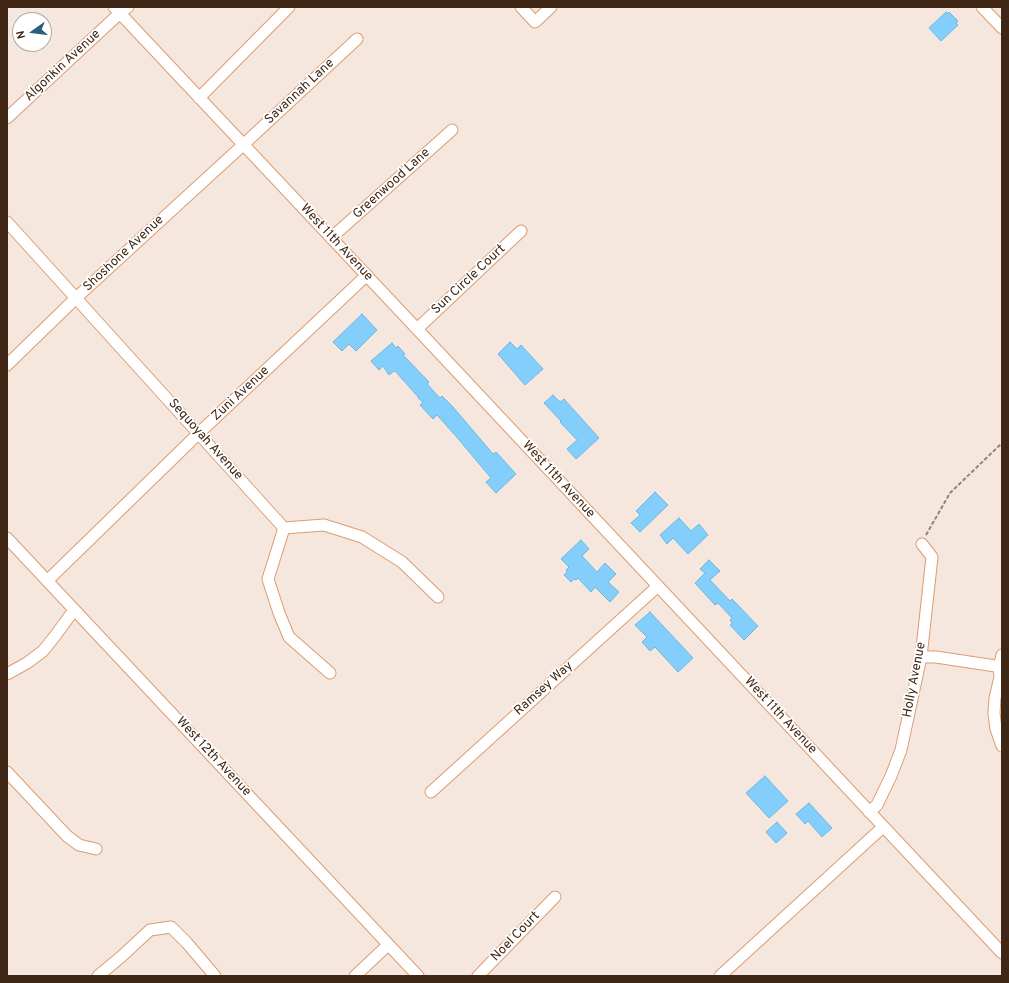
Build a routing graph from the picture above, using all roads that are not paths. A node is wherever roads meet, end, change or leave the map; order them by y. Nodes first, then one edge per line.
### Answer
1 (289, 7) edge
2 (521, 7) edge
3 (551, 7) edge
4 (982, 7) edge
5 (120, 9) edge
6 (1002, 28) edge
7 (357, 38) dead end
8 (199, 98) junction
9 (7, 118) edge
10 (452, 130) dead end
11 (243, 145) junction
12 (7, 222) edge
13 (521, 231) dead end
14 (332, 238) junction
15 (367, 275) junction
16 (76, 298) junction
17 (417, 329) junction
18 (7, 365) edge
19 (199, 433) junction
20 (284, 528) junction
21 (7, 538) edge
22 (922, 544) road end
23 (47, 581) junction
24 (658, 586) junction
25 (438, 597) dead end
26 (74, 610) junction
27 (1002, 655) edge
28 (922, 656) junction
29 (1000, 667) edge
30 (330, 673) dead end
31 (7, 674) edge
32 (1002, 746) edge
33 (7, 772) edge
34 (431, 792) dead end
35 (869, 812) junction
36 (883, 827) junction
37 (96, 849) dead end
38 (554, 897) dead end
39 (388, 944) junction
40 (1002, 953) edge
41 (98, 976) edge
42 (215, 976) edge
43 (354, 976) edge
44 (418, 976) edge
45 (478, 976) edge
46 (721, 976) edge

1 - 8 street
2 - 3 street
4 - 6 street
5 - 8 street, West 11th Avenue
5 - 9 street, Algonkin Avenue
7 - 11 street, Savannah Lane
8 - 11 street, West 11th Avenue
10 - 14 street, Greenwood Lane
11 - 14 street, West 11th Avenue
11 - 16 street, Shoshone Avenue
12 - 16 street, Sequoyah Avenue
13 - 17 street, Sun Circle Court
14 - 15 street, West 11th Avenue
15 - 17 street, West 11th Avenue
15 - 19 street, Zuni Avenue
16 - 18 street, Shoshone Avenue
16 - 19 street, Sequoyah Avenue
17 - 24 street, West 11th Avenue
19 - 20 street, Sequoyah Avenue
19 - 23 street, Zuni Avenue
20 - 25 street
20 - 30 street
21 - 23 street, West 12th Avenue
22 - 28 street, Holly Avenue
23 - 26 street, West 12th Avenue
24 - 34 street, Ramsey Way
24 - 35 street, West 11th Avenue
26 - 31 street
26 - 39 street, West 12th Avenue
27 - 29 street
28 - 29 street
28 - 35 street, Holly Avenue
29 - 32 street
33 - 37 street
35 - 36 street, West 11th Avenue
36 - 40 street, West 11th Avenue
36 - 46 street
38 - 45 street, Noel Court
39 - 43 street
39 - 44 street, West 12th Avenue
41 - 42 street

